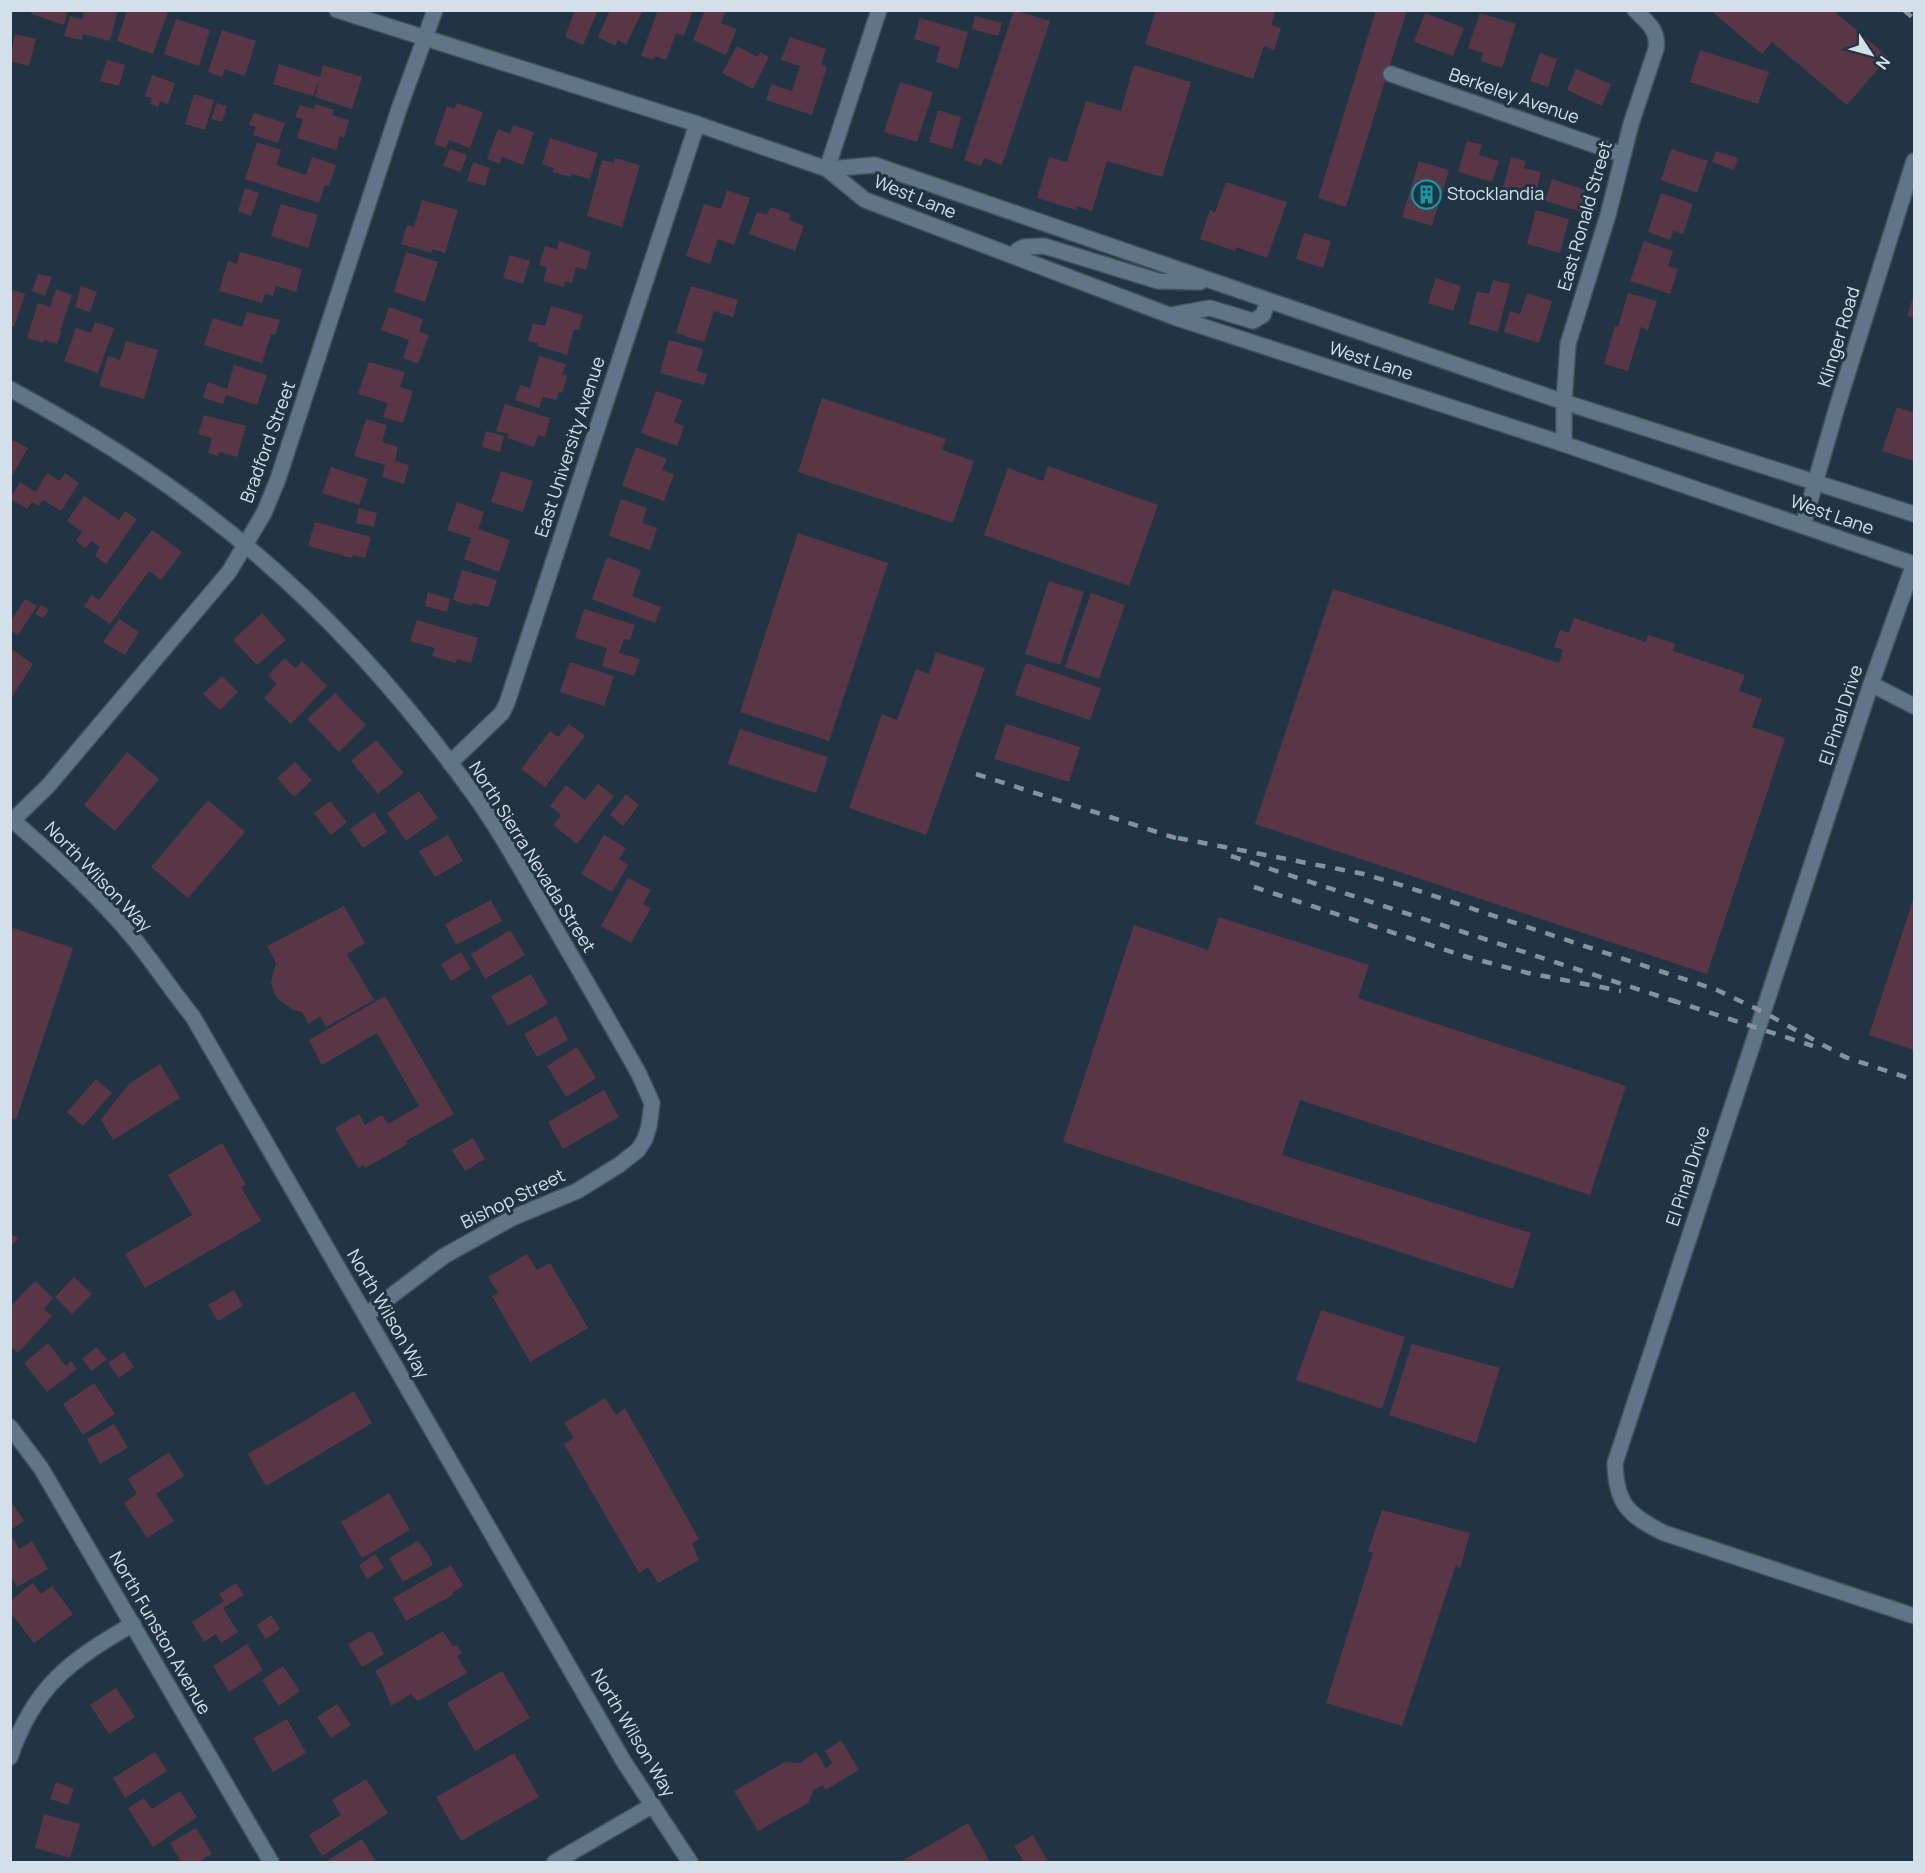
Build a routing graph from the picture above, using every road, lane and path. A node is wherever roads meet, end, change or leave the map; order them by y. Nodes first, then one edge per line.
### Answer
1 (337, 10) edge
2 (435, 10) edge
3 (879, 10) edge
4 (1635, 10) edge
5 (425, 38) junction
6 (1391, 74) dead end
7 (697, 124) junction
8 (1623, 155) junction
9 (1914, 160) edge
10 (827, 169) junction
11 (1014, 256) junction
12 (1212, 282) junction
13 (1268, 301) junction
14 (1170, 315) junction
15 (10, 389) edge
16 (1564, 402) junction
17 (1564, 444) junction
18 (1816, 482) junction
19 (1914, 514) edge
20 (1803, 525) junction
21 (245, 546) junction
22 (1914, 564) edge
23 (1871, 684) junction
24 (1914, 706) edge
25 (450, 763) junction
26 (11, 820) edge
27 (652, 1103) joint
28 (366, 1315) junction
29 (10, 1427) edge
30 (1914, 1616) edge
31 (133, 1624) junction
32 (10, 1757) edge
33 (653, 1805) junction
34 (271, 1863) edge
35 (555, 1863) edge
36 (690, 1863) edge

1 - 5 street, West Lane
2 - 5 street, Bradford Street
3 - 10 street
4 - 8 street, East Ronald Street
5 - 7 street, West Lane
5 - 21 street, Bradford Street
6 - 8 street, Berkeley Avenue
7 - 10 street, West Lane
7 - 25 street, East University Avenue
8 - 16 street, East Ronald Street
9 - 18 street, Klinger Road
10 - 11 street, West Lane
10 - 12 street, West Lane
11 - 12 street
11 - 14 street, West Lane
12 - 13 street, West Lane
13 - 14 street
13 - 16 street, West Lane
14 - 17 street, West Lane
15 - 21 street, North Sierra Nevada Street
16 - 17 street, East Ronald Street
16 - 18 street, West Lane
17 - 20 street, West Lane
18 - 19 street, West Lane
18 - 20 street, Klinger Road
20 - 22 street, West Lane
21 - 25 street, North Sierra Nevada Street
21 - 26 street, Bradford Street
22 - 23 street, El Pinal Drive
23 - 24 street
23 - 30 street, El Pinal Drive
25 - 27 street, North Sierra Nevada Street
26 - 28 street, North Wilson Way
27 - 28 street, Bishop Street
28 - 33 street, North Wilson Way
29 - 31 street, North Funston Avenue
31 - 32 street
31 - 34 street, North Funston Avenue
33 - 35 street
33 - 36 street, North Wilson Way

